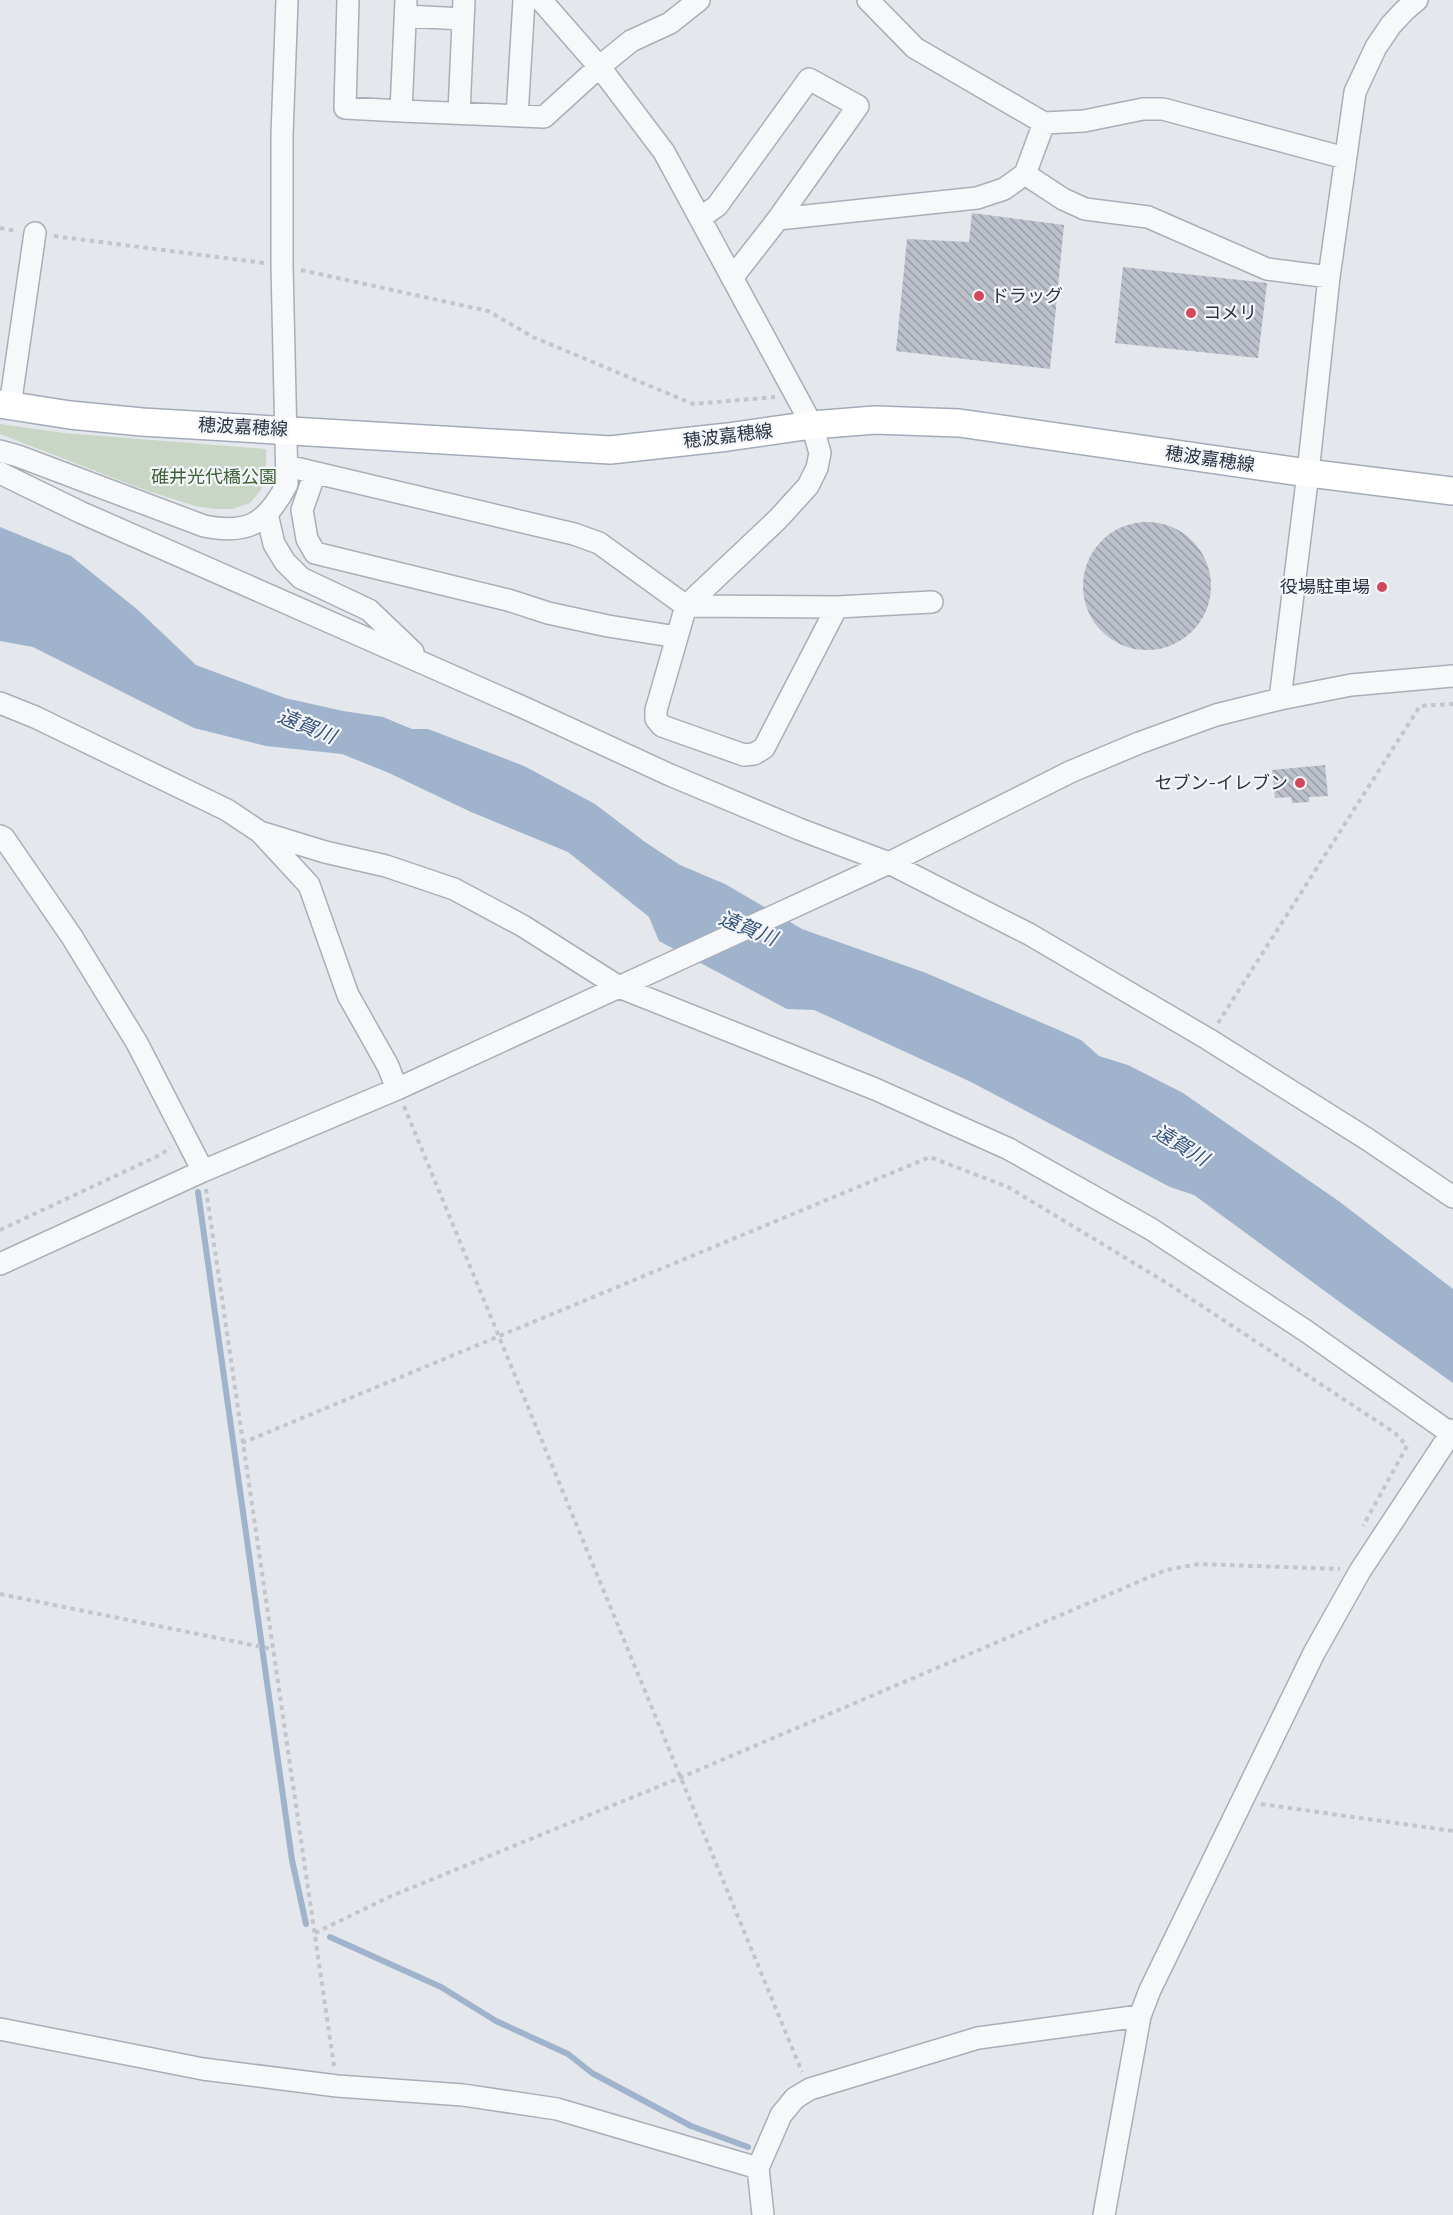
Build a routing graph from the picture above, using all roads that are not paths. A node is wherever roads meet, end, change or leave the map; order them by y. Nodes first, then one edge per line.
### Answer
1 (287, 0) edge
2 (348, 0) edge
3 (524, 0) edge
4 (541, 0) edge
5 (699, 0) edge
6 (868, 0) edge
7 (1418, 0) edge
8 (406, 8) edge
9 (463, 10) edge
10 (599, 67) junction
11 (401, 111) junction
12 (459, 113) junction
13 (517, 116) junction
14 (1044, 123) junction
15 (1345, 158) junction
16 (1025, 174) junction
17 (700, 218) junction
18 (778, 219) junction
19 (35, 233) road end
20 (1329, 277) junction
21 (732, 278) junction
22 (5, 405) edge
23 (812, 425) junction
24 (286, 430) junction
25 (0, 451) edge
26 (287, 466) junction
27 (0, 473) edge
28 (315, 473) junction
29 (1308, 473) junction
30 (1453, 491) edge
31 (267, 514) junction
32 (932, 602) dead end
33 (686, 606) junction
34 (837, 607) junction
35 (677, 637) junction
36 (424, 663) junction
37 (1453, 676) edge
38 (1280, 699) junction
39 (0, 703) edge
40 (260, 832) junction
41 (0, 836) edge
42 (889, 863) junction
43 (629, 982) junction
44 (397, 1089) junction
45 (203, 1171) junction
46 (1453, 1197) edge
47 (0, 1264) edge
48 (1452, 1433) edge
49 (1140, 2016) junction
50 (0, 2029) edge
51 (758, 2168) junction
52 (764, 2215) edge
53 (1104, 2215) edge

1 - 24 street
2 - 11 street
3 - 13 street
4 - 10 street
5 - 10 street
6 - 14 street
7 - 15 street
8 - 9 street
8 - 11 street
9 - 12 street
10 - 13 street
10 - 17 street
11 - 12 street
12 - 13 street
14 - 15 street
14 - 16 street
15 - 20 street
16 - 18 street
16 - 20 street
17 - 18 street
17 - 21 street
18 - 21 street
19 - 22 street
20 - 29 street
21 - 23 street
22 - 24 main road, 穂波嘉穂線
23 - 24 main road, 穂波嘉穂線
23 - 29 main road, 穂波嘉穂線
23 - 33 street
24 - 26 street
25 - 31 street
26 - 28 street
26 - 31 street
27 - 36 street
28 - 33 street
28 - 35 street
29 - 30 main road, 穂波嘉穂線
29 - 38 street
31 - 36 street
32 - 34 street
33 - 34 street
33 - 35 street
34 - 35 street
36 - 42 street
37 - 38 street
38 - 42 street
39 - 40 street
40 - 43 street
40 - 44 street
41 - 45 street
42 - 43 street
42 - 46 street
43 - 44 street
43 - 48 street
44 - 45 street
45 - 47 street
48 - 49 street
49 - 51 street
49 - 53 street
50 - 51 street
51 - 52 street

